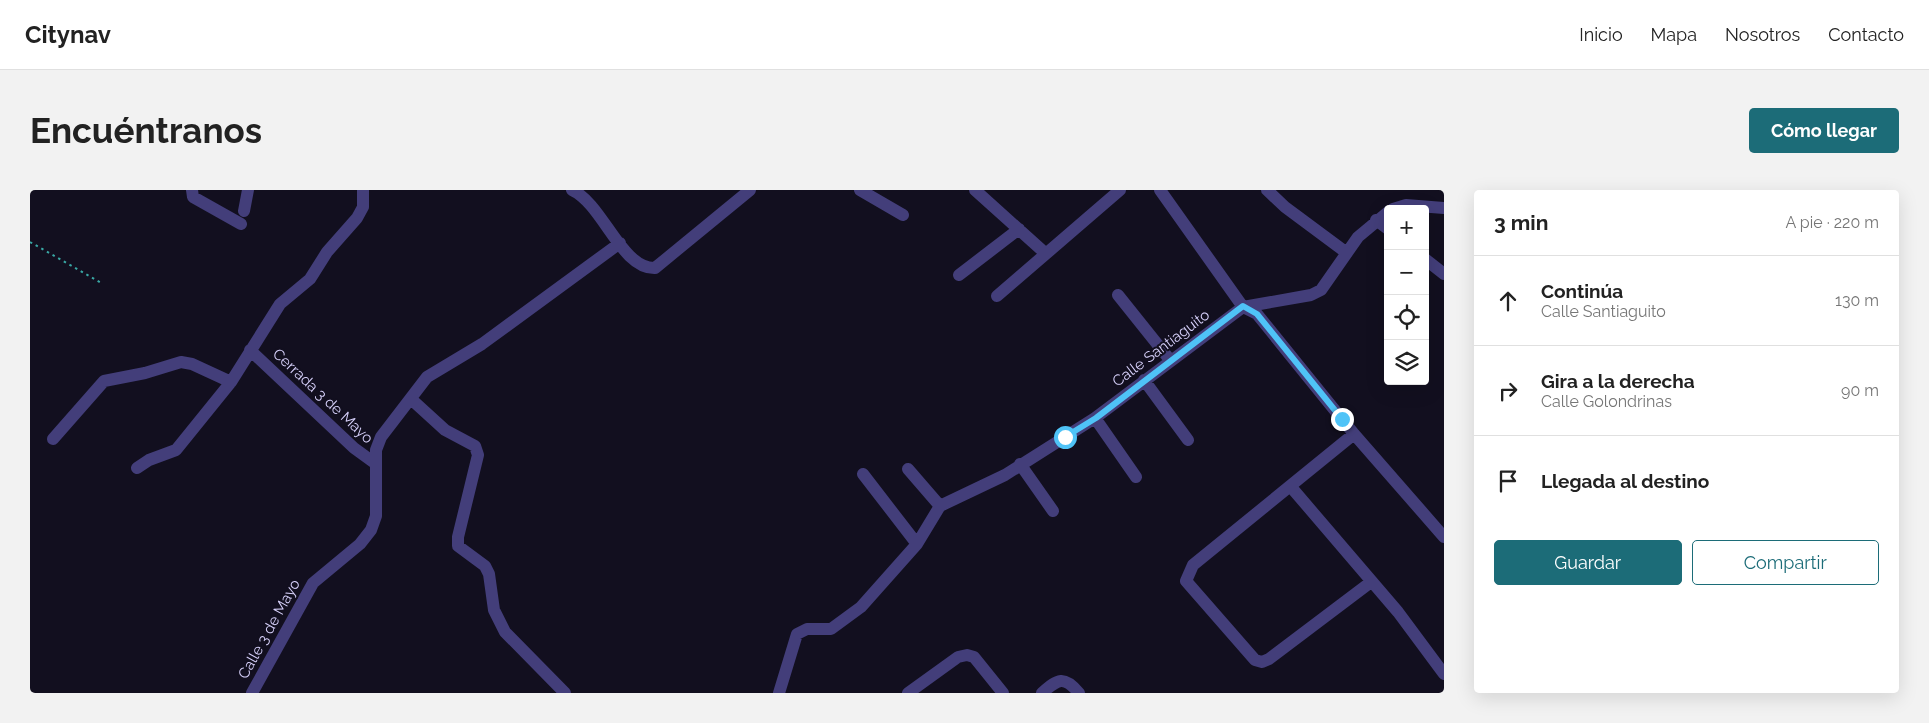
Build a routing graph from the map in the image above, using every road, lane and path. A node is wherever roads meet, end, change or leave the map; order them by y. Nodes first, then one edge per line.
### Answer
1 (192, 190) edge
2 (248, 190) edge
3 (363, 190) edge
4 (572, 190) edge
5 (750, 190) edge
6 (860, 190) edge
7 (975, 190) edge
8 (1120, 190) edge
9 (1160, 190) edge
10 (1267, 190) edge
11 (1429, 207) edge
12 (1444, 208) edge
13 (244, 211) dead end
14 (903, 215) dead end
15 (1384, 215) edge
16 (1376, 220) junction
17 (241, 224) dead end
18 (1384, 226) edge
19 (1019, 229) junction
20 (30, 242) edge
21 (620, 243) junction
22 (1045, 253) junction
23 (1347, 253) junction
24 (1429, 262) edge
25 (1444, 274) edge
26 (959, 275) dead end
27 (103, 284) dead end
28 (1118, 295) dead end
29 (997, 296) dead end
30 (1243, 306) junction
31 (250, 350) junction
32 (1170, 360) junction
33 (1144, 380) junction
34 (231, 382) junction
35 (411, 399) junction
36 (1096, 418) junction
37 (1354, 434) junction
38 (53, 439) dead end
39 (1188, 440) dead end
40 (376, 464) junction
41 (1020, 464) junction
42 (137, 468) dead end
43 (908, 469) dead end
44 (863, 474) dead end
45 (1136, 477) dead end
46 (1291, 487) junction
47 (940, 506) junction
48 (1053, 511) dead end
49 (1444, 537) edge
50 (917, 544) junction
51 (1371, 582) junction
52 (1444, 674) edge
53 (252, 693) edge
54 (565, 693) edge
55 (779, 693) edge
56 (908, 693) edge
57 (1002, 693) edge
58 (1042, 693) edge
59 (1079, 693) edge

1 - 17 street
2 - 13 street
3 - 31 street
4 - 21 street
5 - 21 street
6 - 14 street
7 - 19 street
8 - 22 street
9 - 30 street
10 - 23 street
11 - 12 street
15 - 16 street, Calle Santiaguito
16 - 18 street
16 - 23 street, Calle Santiaguito
19 - 22 street
19 - 26 street
20 - 27 path
21 - 35 street, Calle 3 de Mayo
22 - 29 street
23 - 30 street, Calle Santiaguito
24 - 25 street
28 - 32 street
30 - 32 street, Calle Santiaguito
30 - 37 street
31 - 34 street
31 - 40 street, Cerrada 3 de Mayo
32 - 33 street, Calle Santiaguito
33 - 36 street, Calle Santiaguito
33 - 39 street
34 - 38 street
34 - 42 street
35 - 40 street, Calle 3 de Mayo
35 - 54 street
36 - 41 street, Calle Santiaguito
36 - 45 street
37 - 46 street
37 - 49 street
40 - 53 street, Calle 3 de Mayo
41 - 47 street, Calle Santiaguito
41 - 48 street
43 - 47 street
44 - 50 street
46 - 51 street
46 - 51 street
47 - 50 street
50 - 55 street
51 - 52 street
56 - 57 street
58 - 59 street

